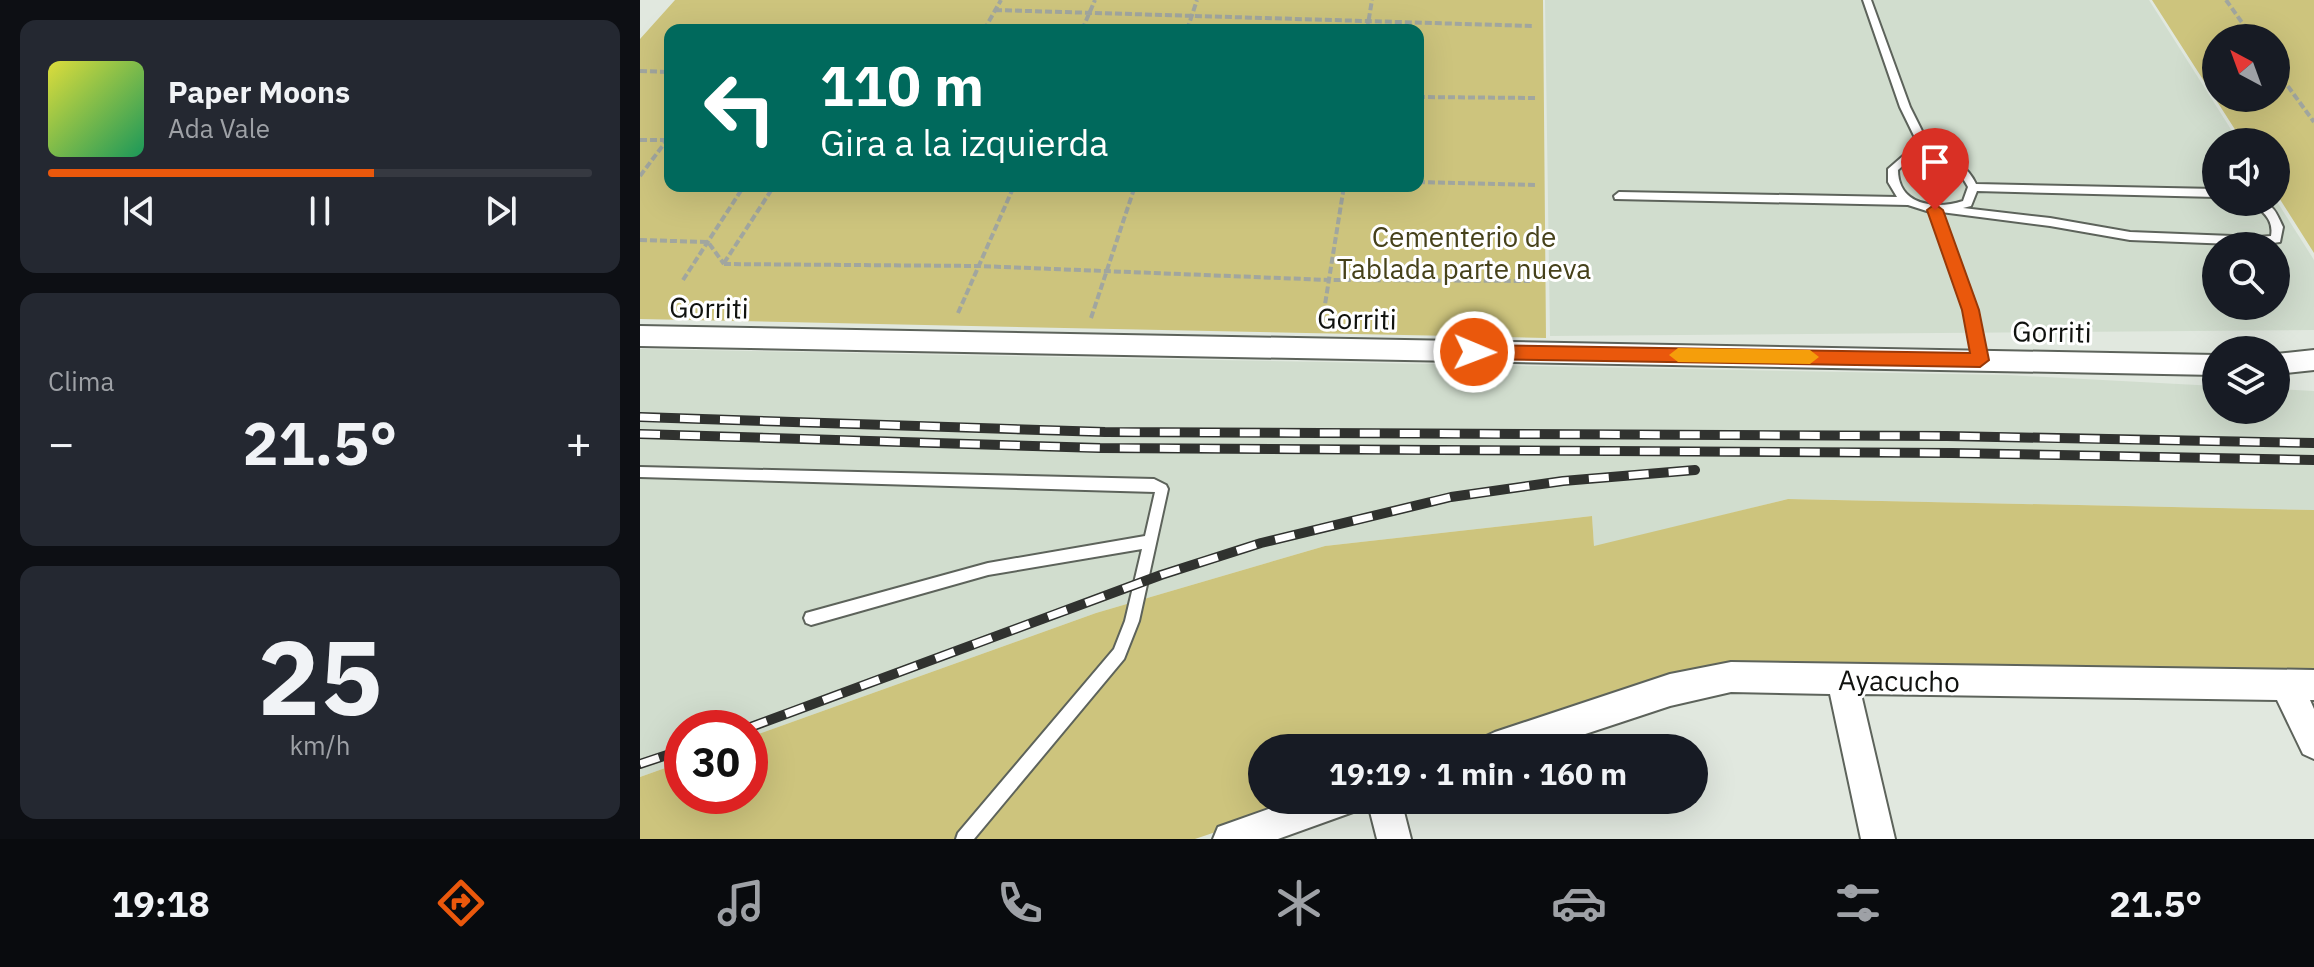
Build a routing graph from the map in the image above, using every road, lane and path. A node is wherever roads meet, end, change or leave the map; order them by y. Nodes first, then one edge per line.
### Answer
1 (1001, 0) edge
2 (1095, 0) edge
3 (1197, 0) edge
4 (1372, 0) edge
5 (1867, 0) edge
6 (2226, 0) edge
7 (995, 10) junction
8 (1090, 12) junction
9 (1192, 16) junction
10 (1369, 22) junction
11 (987, 24) edge
12 (1085, 24) edge
13 (1189, 24) edge
14 (2243, 24) edge
15 (1533, 26) dead end
16 (640, 71) edge
17 (664, 72) edge
18 (2290, 89) edge
19 (1424, 97) edge
20 (1537, 98) dead end
21 (2314, 122) edge
22 (664, 139) edge
23 (640, 140) edge
24 (664, 145) edge
25 (1929, 156) junction
26 (640, 176) edge
27 (1424, 182) edge
28 (1535, 185) dead end
29 (1973, 187) junction
30 (740, 192) edge
31 (770, 192) edge
32 (1011, 192) edge
33 (1133, 192) edge
34 (1343, 192) edge
35 (2202, 193) edge
36 (1619, 196) dead end
37 (1910, 201) junction
38 (1941, 210) junction
39 (2272, 216) edge
40 (640, 240) edge
41 (708, 242) junction
42 (724, 264) junction
43 (979, 266) junction
44 (1107, 271) junction
45 (683, 280) dead end
46 (1329, 280) junction
47 (1530, 281) dead end
48 (958, 313) dead end
49 (1091, 319) dead end
50 (1322, 326) dead end
51 (640, 336) edge
52 (1980, 360) junction
53 (2314, 360) edge
54 (2290, 363) edge
55 (2202, 365) edge
56 (640, 472) edge
57 (1151, 541) junction
58 (811, 618) dead end
59 (1842, 680) junction
60 (2300, 685) edge
61 (1537, 734) edge
62 (2314, 743) edge
63 (1301, 814) edge
64 (1388, 814) edge
65 (964, 839) edge
66 (1230, 839) edge
67 (1394, 839) edge
68 (1878, 839) edge

1 - 7 path
2 - 8 path
3 - 9 path
4 - 10 path
5 - 25 lane
6 - 14 path
7 - 8 path
7 - 11 path
8 - 9 path
8 - 12 path
9 - 10 path
9 - 13 path
10 - 15 path
16 - 17 path
18 - 21 path
19 - 20 path
22 - 23 path
24 - 26 path
25 - 29 lane
25 - 37 lane
27 - 28 path
29 - 35 lane
29 - 38 lane
30 - 41 path
31 - 42 path
32 - 43 path
33 - 44 path
34 - 46 path
36 - 37 lane
37 - 38 lane
38 - 39 lane
38 - 52 lane
40 - 41 path
41 - 42 path
41 - 45 path
42 - 43 path
43 - 44 path
43 - 48 path
44 - 46 path
44 - 49 path
46 - 47 path
46 - 50 path
51 - 52 street, Gorriti
52 - 55 street, Gorriti
53 - 54 street
56 - 57 lane
57 - 58 lane
57 - 65 lane
59 - 60 street, Ayacucho
59 - 61 street, Ayacucho
59 - 68 street
60 - 62 street
63 - 66 street
64 - 67 street

